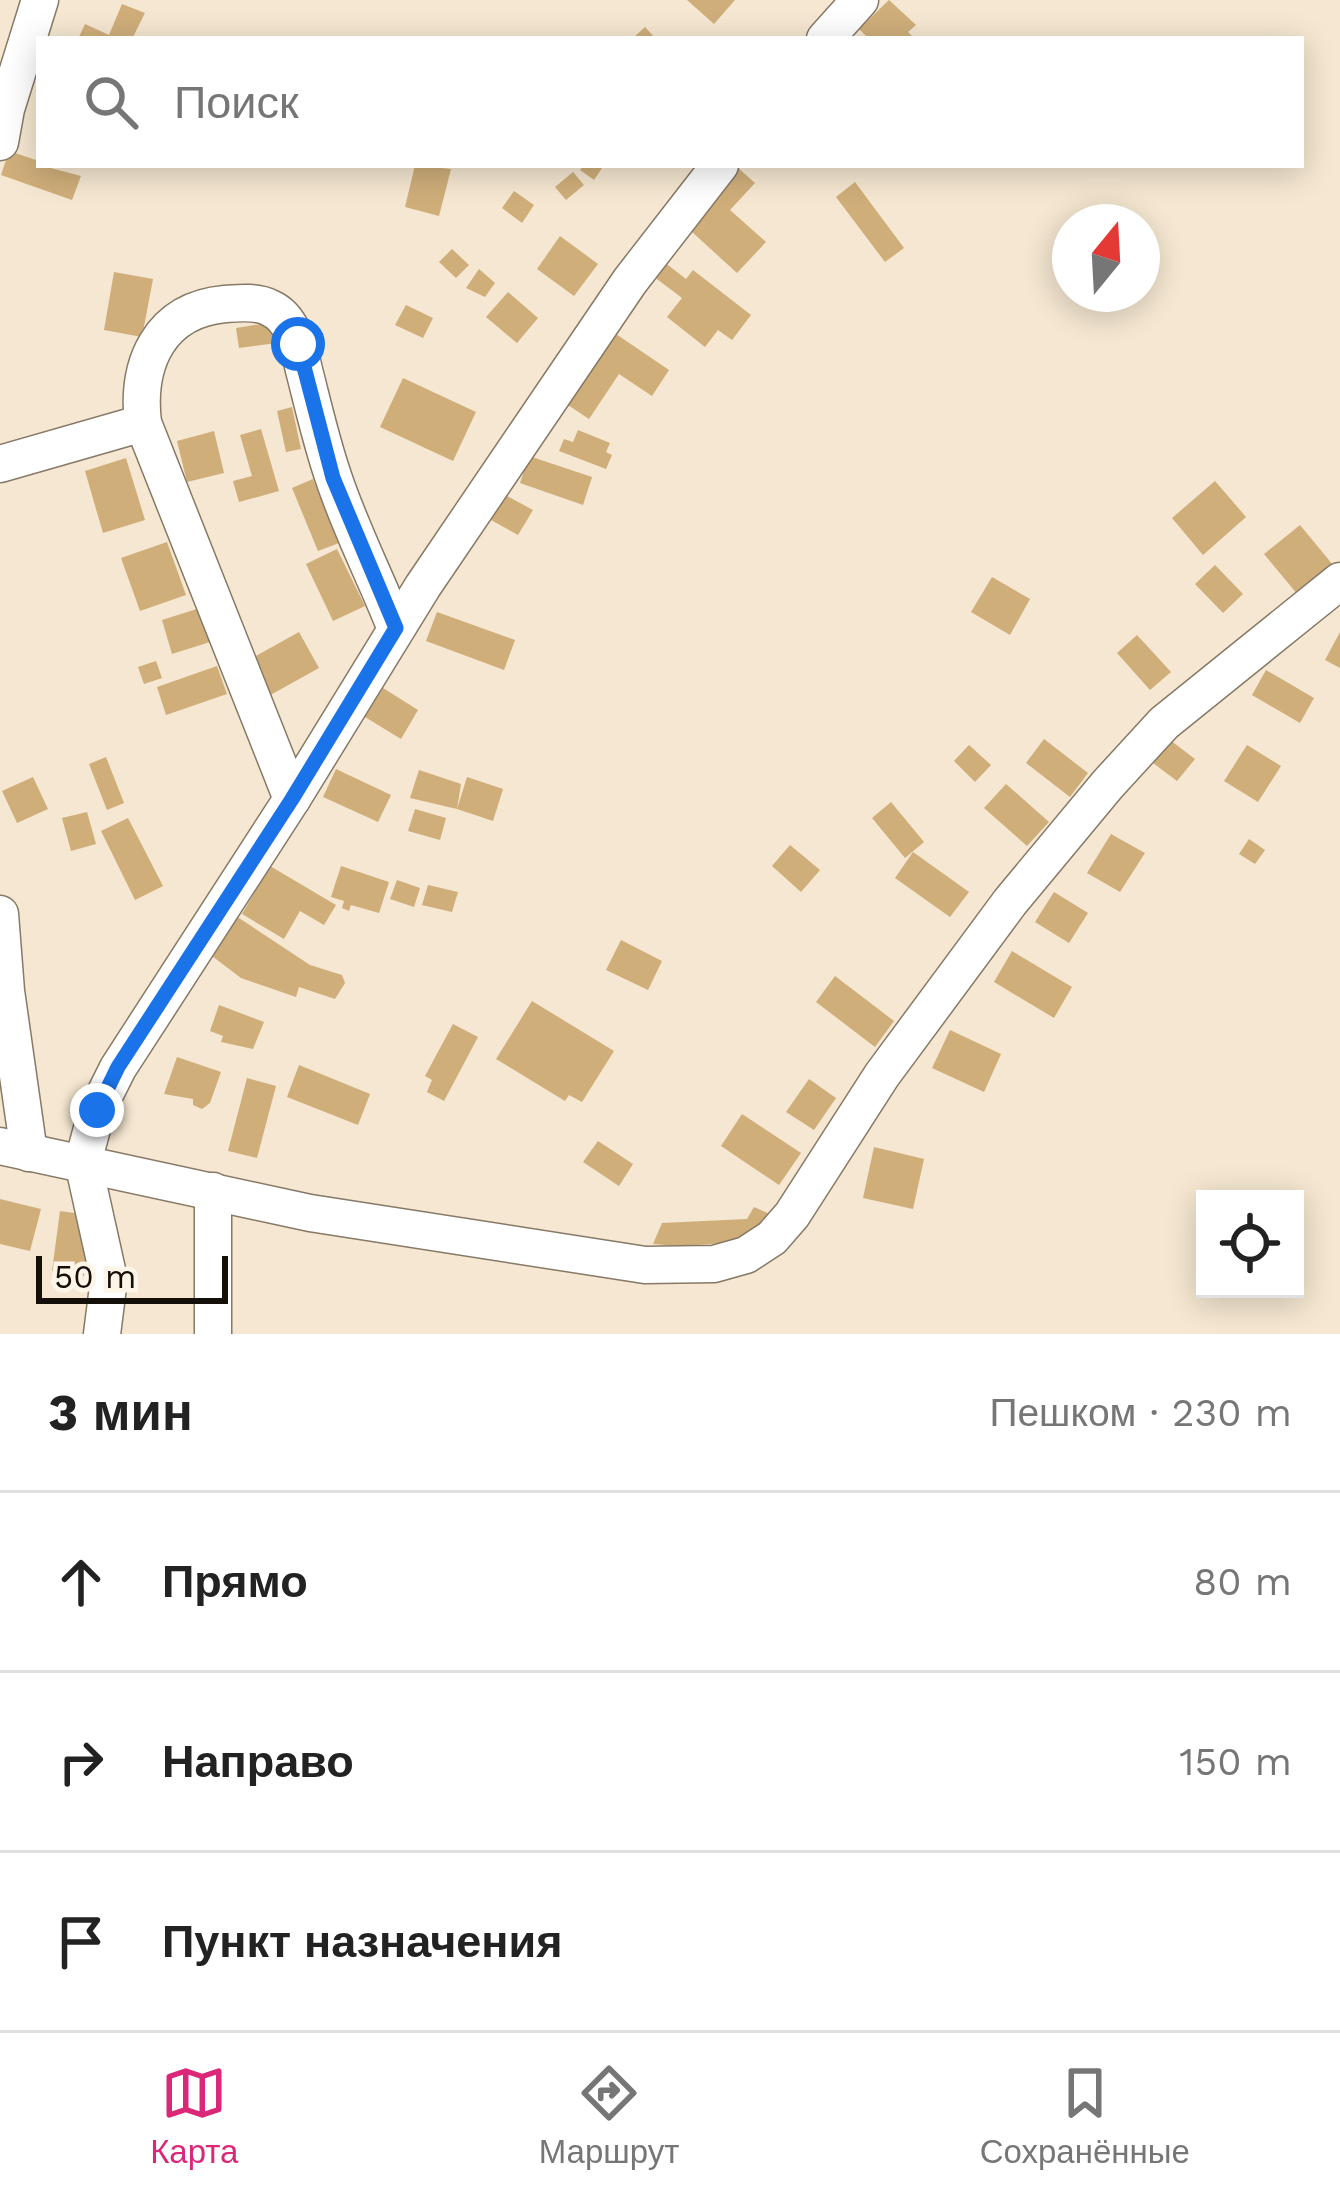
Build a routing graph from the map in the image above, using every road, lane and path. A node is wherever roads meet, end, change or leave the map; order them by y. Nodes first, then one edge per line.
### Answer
1 (40, 0) edge
2 (860, 0) edge
3 (827, 36) edge
4 (0, 142) edge
5 (718, 168) edge
6 (143, 423) junction
7 (0, 464) edge
8 (1340, 581) edge
9 (396, 628) junction
10 (292, 799) junction
11 (0, 914) edge
12 (15, 1149) edge
13 (83, 1162) junction
14 (213, 1191) junction
15 (102, 1334) edge
16 (213, 1334) edge

1 - 4 street
2 - 3 street
5 - 9 street
6 - 7 street
6 - 9 street
6 - 10 street
8 - 14 street
9 - 10 street
10 - 13 street
11 - 12 street
12 - 13 street
13 - 14 street
13 - 15 street
14 - 16 street

